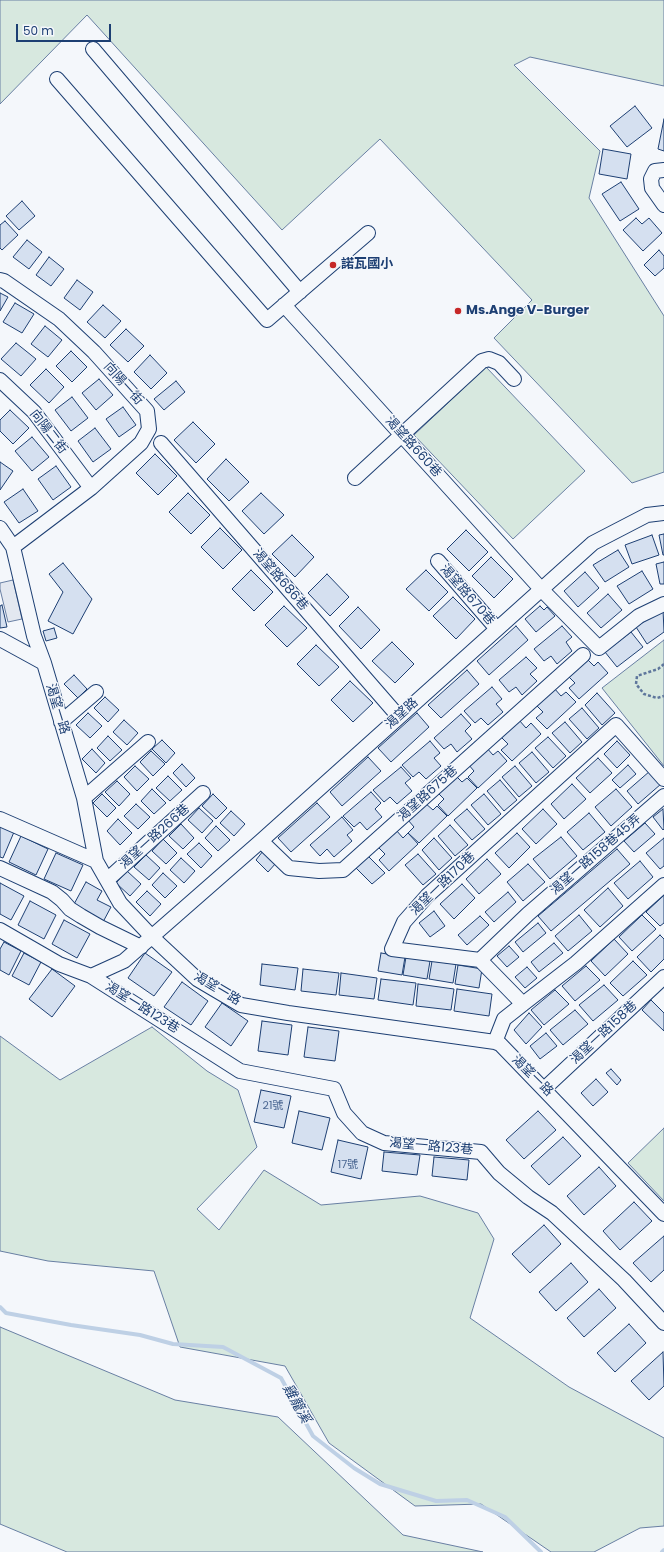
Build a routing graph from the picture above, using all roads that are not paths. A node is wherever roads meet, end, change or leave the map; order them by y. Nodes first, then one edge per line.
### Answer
1 (93, 49) dead end
2 (57, 79) dead end
3 (664, 170) edge
4 (664, 205) edge
5 (368, 233) dead end
6 (0, 280) edge
7 (300, 292) junction
8 (284, 305) junction
9 (514, 379) dead end
10 (0, 380) edge
11 (402, 435) junction
12 (161, 443) dead end
13 (355, 478) dead end
14 (91, 488) junction
15 (664, 513) edge
16 (0, 528) edge
17 (13, 547) junction
18 (438, 561) dead end
19 (541, 589) junction
20 (664, 604) edge
21 (497, 629) junction
22 (0, 639) edge
23 (583, 655) dead end
24 (44, 663) junction
25 (96, 692) dead end
26 (399, 717) junction
27 (61, 722) junction
28 (148, 742) dead end
29 (664, 779) edge
30 (203, 793) dead end
31 (664, 796) edge
32 (84, 798) junction
33 (0, 819) edge
34 (260, 841) junction
35 (96, 861) junction
36 (0, 868) edge
37 (107, 880) junction
38 (664, 885) edge
39 (0, 930) edge
40 (152, 937) junction
41 (141, 947) junction
42 (480, 960) junction
43 (91, 976) junction
44 (664, 977) edge
45 (523, 1004) junction
46 (497, 1037) junction
47 (544, 1089) junction
48 (664, 1214) edge
49 (664, 1323) edge

1 - 7 street
2 - 8 street
3 - 4 street
5 - 7 street
6 - 14 street, 向陽一街
7 - 8 street
8 - 11 street, 渴望路660巷
9 - 11 street
10 - 14 street, 向陽二街
11 - 13 street
11 - 19 street, 渴望路660巷
12 - 26 street, 渴望路686巷
14 - 17 street, 向陽一街
15 - 19 street, 渴望路
16 - 17 street, 渴望一路
17 - 24 street, 渴望一路
18 - 21 street, 渴望路670巷
19 - 20 street, 渴望路660巷
19 - 21 street, 渴望路
21 - 26 street, 渴望路
22 - 24 street
23 - 34 street, 渴望路675巷
24 - 27 street, 渴望一路
25 - 27 street
26 - 34 street, 渴望路
27 - 32 street, 渴望一路
28 - 32 street
29 - 42 street, 渴望一路170巷
30 - 37 street, 渴望一路266巷
31 - 42 street, 渴望一路158巷45弄
32 - 35 street, 渴望一路
33 - 35 street
34 - 40 street, 渴望路
35 - 37 street, 渴望一路
36 - 41 street
37 - 40 street, 渴望一路
38 - 45 street
39 - 43 street
40 - 41 street, 渴望路
40 - 46 street, 渴望一路
41 - 43 street, 渴望路
42 - 45 street
43 - 49 street, 渴望一路123巷
44 - 47 street, 渴望一路158巷
45 - 46 street
46 - 47 street, 渴望一路
47 - 48 street, 渴望一路

